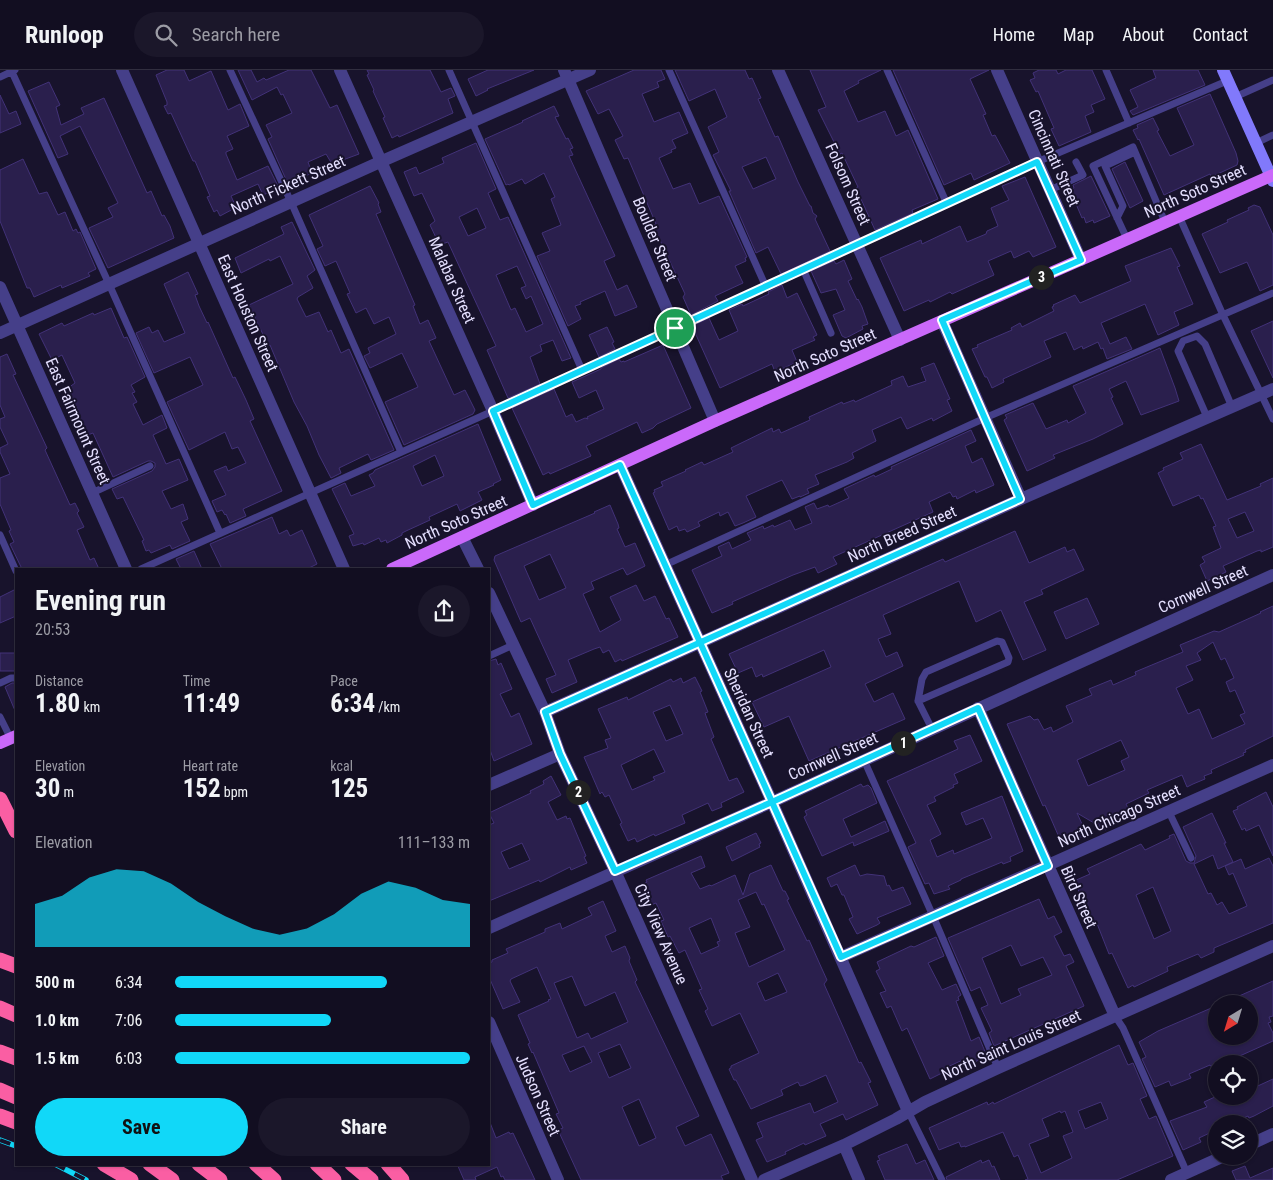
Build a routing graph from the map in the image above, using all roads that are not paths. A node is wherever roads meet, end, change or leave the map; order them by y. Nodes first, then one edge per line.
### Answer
1 (122, 70) edge
2 (230, 70) edge
3 (340, 70) edge
4 (449, 70) edge
5 (590, 70) edge
6 (669, 70) edge
7 (778, 70) edge
8 (887, 70) edge
9 (997, 70) edge
10 (1106, 70) edge
11 (14, 71) edge
12 (566, 75) edge
13 (1225, 75) edge
14 (0, 77) edge
15 (1273, 80) edge
16 (1235, 97) junction
17 (472, 122) junction
18 (1129, 123) junction
19 (1273, 135) edge
20 (1256, 143) junction
21 (1135, 152) junction
22 (380, 162) junction
23 (1037, 162) junction
24 (1076, 162) dead end
25 (1272, 177) edge
26 (1050, 190) junction
27 (291, 202) junction
28 (947, 204) junction
29 (1179, 216) junction
30 (1117, 218) junction
31 (1165, 222) junction
32 (1127, 239) junction
33 (199, 243) junction
34 (857, 245) junction
35 (1081, 260) junction
36 (803, 270) junction
37 (109, 284) junction
38 (766, 286) junction
39 (0, 287) edge
40 (1273, 293) edge
41 (1223, 315) junction
42 (942, 320) junction
43 (17, 326) junction
44 (675, 328) junction
45 (0, 333) edge
46 (831, 333) dead end
47 (900, 340) junction
48 (582, 370) junction
49 (1273, 389) edge
50 (1261, 394) junction
51 (1232, 407) junction
52 (493, 411) junction
53 (1207, 417) junction
54 (985, 418) junction
55 (1273, 419) edge
56 (715, 421) junction
57 (401, 452) junction
58 (620, 465) junction
59 (150, 466) dead end
60 (310, 492) junction
61 (92, 493) junction
62 (1020, 499) junction
63 (533, 505) junction
64 (220, 533) junction
65 (0, 535) edge
66 (462, 537) junction
67 (665, 565) junction
68 (126, 568) edge
69 (143, 568) edge
70 (344, 568) edge
71 (394, 568) edge
72 (478, 568) edge
73 (15, 569) edge
74 (1273, 575) edge
75 (490, 594) edge
76 (699, 642) junction
77 (513, 644) junction
78 (490, 656) edge
79 (15, 678) edge
80 (0, 683) edge
81 (918, 700) junction
82 (978, 708) junction
83 (545, 712) junction
84 (0, 717) edge
85 (932, 729) junction
86 (9, 739) edge
87 (560, 754) junction
88 (864, 760) junction
89 (1273, 765) edge
90 (490, 785) edge
91 (0, 799) edge
92 (772, 802) junction
93 (1168, 812) junction
94 (15, 829) edge
95 (1191, 858) dead end
96 (1048, 866) junction
97 (615, 871) junction
98 (933, 916) junction
99 (490, 928) edge
100 (1273, 946) edge
101 (841, 957) junction
102 (0, 960) edge
103 (15, 966) edge
104 (0, 1008) edge
105 (15, 1015) edge
106 (1115, 1016) junction
107 (490, 1024) edge
108 (0, 1052) edge
109 (0, 1057) edge
110 (15, 1059) edge
111 (15, 1059) edge
112 (998, 1068) junction
113 (0, 1090) edge
114 (15, 1097) edge
115 (908, 1111) junction
116 (0, 1116) edge
117 (15, 1122) edge
118 (1273, 1134) edge
119 (1258, 1141) edge
120 (844, 1145) junction
121 (1208, 1163) edge
122 (107, 1166) edge
123 (153, 1166) edge
124 (202, 1166) edge
125 (258, 1166) edge
126 (319, 1166) edge
127 (354, 1166) edge
128 (390, 1166) edge
129 (1187, 1173) junction
130 (131, 1180) edge
131 (172, 1180) edge
132 (220, 1180) edge
133 (274, 1180) edge
134 (334, 1180) edge
135 (371, 1180) edge
136 (402, 1180) edge
137 (558, 1180) edge
138 (752, 1180) edge
139 (764, 1180) edge
140 (859, 1180) edge
141 (942, 1180) edge
142 (1171, 1180) edge

1 - 33 street, East Houston Street
2 - 27 lane
3 - 22 street, Malabar Street
4 - 17 lane
5 - 12 street, North Fickett Street
6 - 38 lane
7 - 34 street, Folsom Street
8 - 28 lane
9 - 23 street, Cincinnati Street
10 - 18 lane
11 - 14 lane
11 - 37 lane
12 - 17 street, North Fickett Street
12 - 44 street, Boulder Street
13 - 16 main road
13 - 18 lane
15 - 16 lane
16 - 20 main road
17 - 22 street, North Fickett Street
17 - 48 lane
18 - 23 lane
19 - 20 lane
20 - 25 main road
21 - 30 lane
21 - 30 lane
21 - 31 lane
22 - 27 street, North Fickett Street
22 - 52 street, Malabar Street
23 - 26 street, Cincinnati Street
23 - 28 lane
24 - 26 lane
25 - 29 main road, North Soto Street
26 - 35 street, Cincinnati Street
27 - 33 street, North Fickett Street
27 - 57 lane
28 - 34 lane
29 - 31 main road, North Soto Street
29 - 41 lane
30 - 32 lane
31 - 32 main road, North Soto Street
32 - 35 main road, North Soto Street
33 - 37 street, North Fickett Street
33 - 60 street, East Houston Street
34 - 36 lane
34 - 47 street, Folsom Street
35 - 42 main road, North Soto Street
36 - 38 lane
36 - 46 lane
37 - 43 street, North Fickett Street
37 - 64 lane
38 - 44 lane
39 - 43 street, East Fairmount Street
40 - 41 lane
41 - 50 lane
41 - 54 lane
42 - 47 main road, North Soto Street
42 - 54 street
43 - 45 street, North Fickett Street
43 - 61 street, East Fairmount Street
44 - 48 lane
44 - 56 street, Boulder Street
47 - 56 main road, North Soto Street
48 - 52 lane
49 - 50 street, North Breed Street
50 - 51 street, North Breed Street
50 - 55 lane
51 - 53 street, North Breed Street
51 - 53 lane
52 - 57 lane
52 - 63 street, Malabar Street
53 - 62 street, North Breed Street
54 - 62 street
54 - 67 lane
56 - 58 main road, North Soto Street
57 - 60 lane
58 - 63 main road, North Soto Street
58 - 67 street, Sheridan Street
59 - 61 lane
60 - 64 lane
60 - 70 street, East Houston Street
61 - 68 street, East Fairmount Street
62 - 76 street, North Breed Street
63 - 66 main road, North Soto Street
64 - 69 lane
65 - 73 lane
66 - 71 main road, North Soto Street
66 - 72 street
67 - 76 street, Sheridan Street
74 - 82 street, Cornwell Street
75 - 77 street, City View Avenue
76 - 83 street, North Breed Street
76 - 92 street, Sheridan Street
77 - 78 lane
77 - 83 street, City View Avenue
79 - 80 lane
81 - 81 lane
81 - 85 lane
82 - 85 street, Cornwell Street
82 - 96 street, Bird Street
83 - 87 street, City View Avenue
84 - 86 lane
85 - 88 street, Cornwell Street
87 - 90 street
87 - 97 street, City View Avenue
88 - 92 street, Cornwell Street
88 - 98 lane
89 - 93 street, North Chicago Street
91 - 94 highway
92 - 97 street, Cornwell Street
92 - 101 street, Sheridan Street
93 - 95 lane
93 - 96 street, North Chicago Street
96 - 98 street, North Chicago Street
96 - 106 street, Bird Street
97 - 99 street, Cornwell Street
97 - 138 street, City View Avenue
98 - 101 street, North Chicago Street
98 - 112 lane
100 - 106 street, North Saint Louis Street
101 - 115 street, Sheridan Street
102 - 103 highway
104 - 105 highway
106 - 112 street, North Saint Louis Street
106 - 129 lane
107 - 137 street, Judson Street
108 - 110 highway
109 - 111 highway
112 - 115 street, North Saint Louis Street
113 - 114 highway
115 - 120 street, North Saint Louis Street
115 - 141 lane
116 - 117 highway
118 - 119 street
120 - 139 street, North Saint Louis Street
120 - 140 street
121 - 129 street
122 - 130 highway
123 - 131 highway
124 - 132 highway
125 - 133 highway
126 - 134 highway
127 - 135 highway
128 - 136 highway
129 - 142 street

